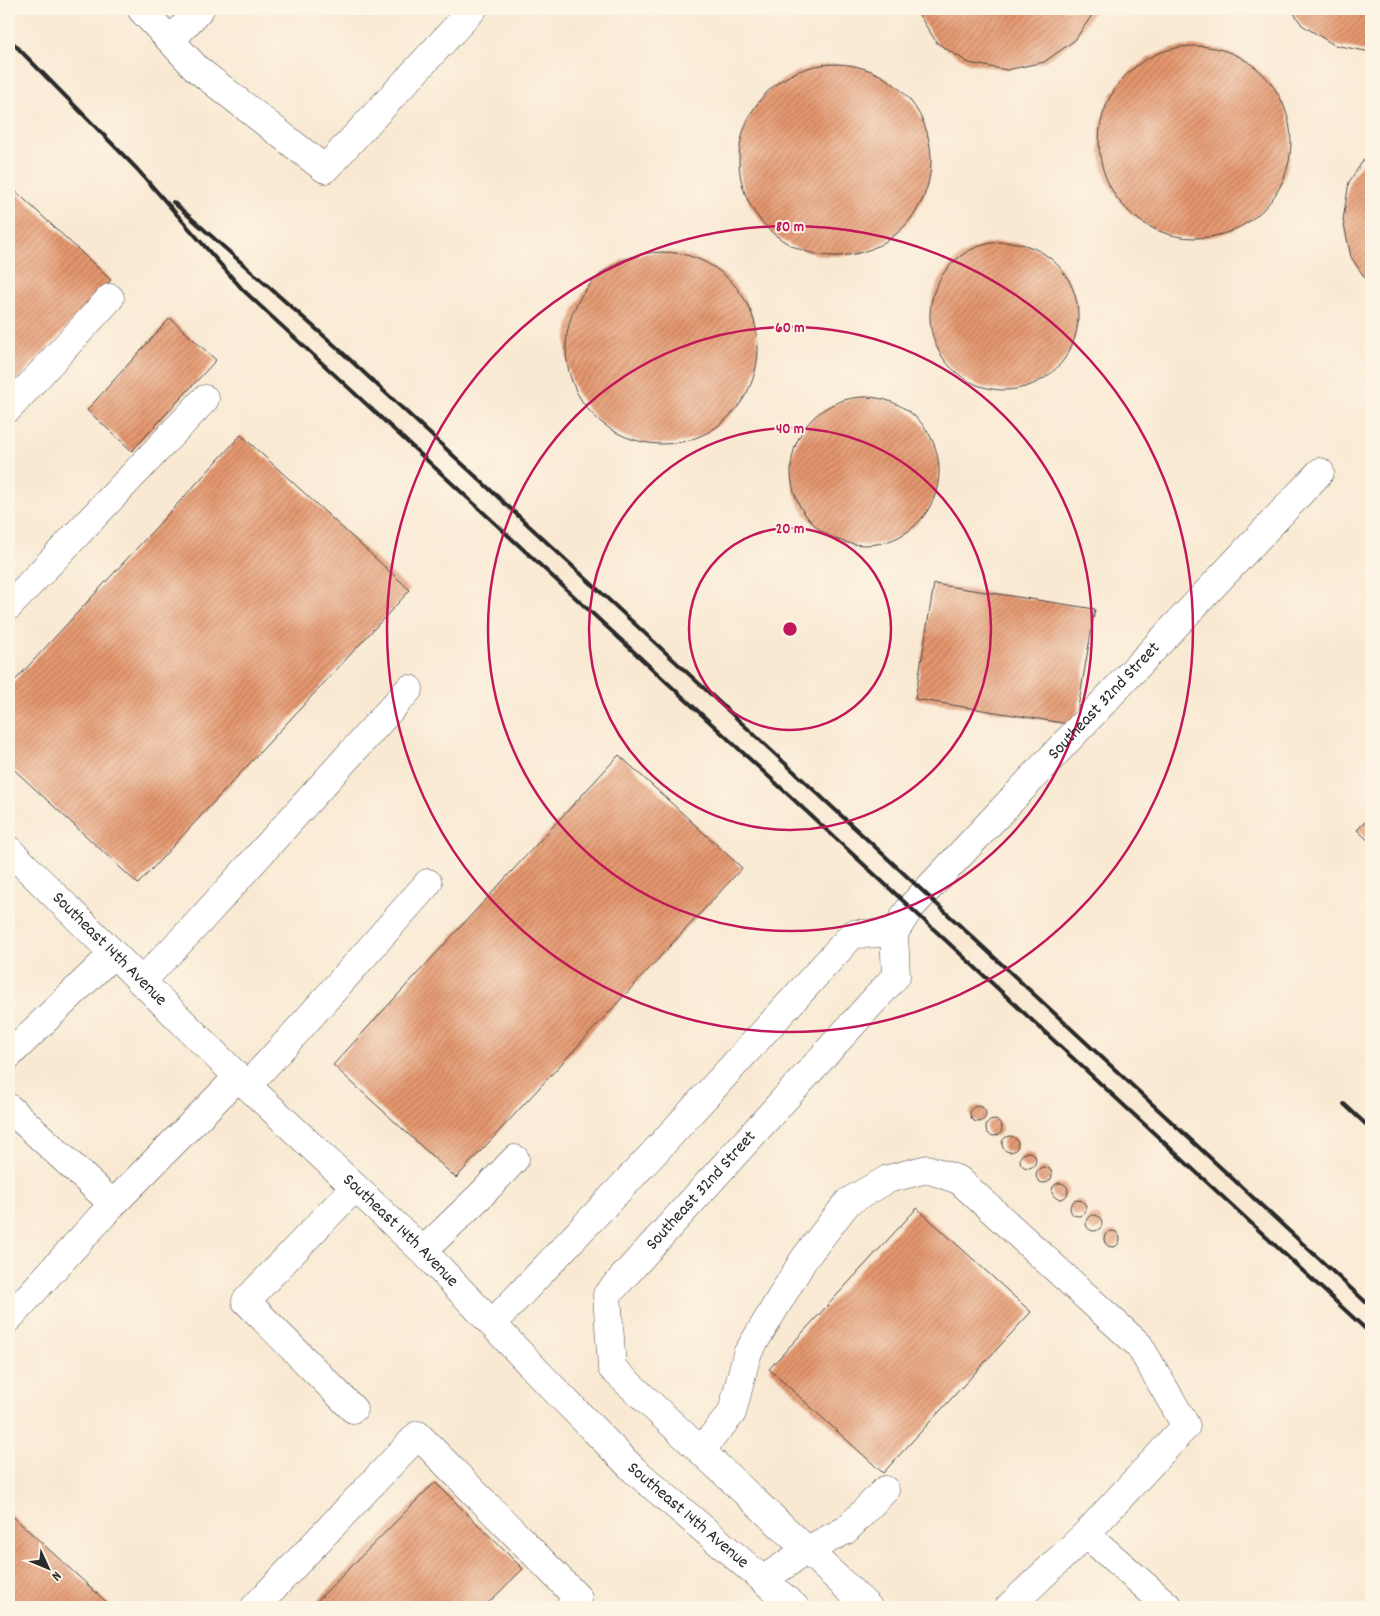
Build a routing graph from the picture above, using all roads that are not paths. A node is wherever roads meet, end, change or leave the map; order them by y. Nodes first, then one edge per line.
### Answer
1 (141, 9) edge
2 (200, 9) edge
3 (473, 9) edge
4 (171, 40) junction
5 (110, 298) dead end
6 (205, 399) dead end
7 (9, 408) edge
8 (1320, 472) dead end
9 (9, 606) edge
10 (409, 689) dead end
11 (9, 850) edge
12 (428, 883) dead end
13 (894, 933) junction
14 (113, 954) junction
15 (141, 982) junction
16 (9, 1055) edge
17 (242, 1082) junction
18 (9, 1108) edge
19 (515, 1159) dead end
20 (355, 1187) junction
21 (113, 1204) junction
22 (423, 1251) junction
23 (9, 1318) edge
24 (492, 1324) junction
25 (353, 1409) dead end
26 (701, 1450) junction
27 (885, 1490) dead end
28 (1086, 1534) junction
29 (807, 1550) junction
30 (764, 1579) junction
31 (578, 1604) edge
32 (254, 1607) edge
33 (795, 1607) edge
34 (868, 1607) edge
35 (1010, 1607) edge
36 (1169, 1607) edge

1 - 4 street
2 - 4 street
3 - 4 street
5 - 7 street
6 - 9 street
8 - 13 street, Southeast 32nd Street
10 - 15 street
11 - 14 street, Southeast 14th Avenue
12 - 17 street
13 - 24 street
13 - 26 street, Southeast 32nd Street
14 - 15 street, Southeast 14th Avenue
14 - 16 street
15 - 17 street, Southeast 14th Avenue
17 - 20 street, Southeast 14th Avenue
17 - 21 street
18 - 21 street
19 - 22 street
20 - 22 street, Southeast 14th Avenue
20 - 25 street
21 - 23 street
22 - 24 street, Southeast 14th Avenue
24 - 30 street, Southeast 14th Avenue
26 - 28 street
26 - 29 street
27 - 29 street
28 - 35 street
28 - 36 street
29 - 30 street
29 - 34 street
30 - 33 street, Southeast 14th Avenue
31 - 32 street

